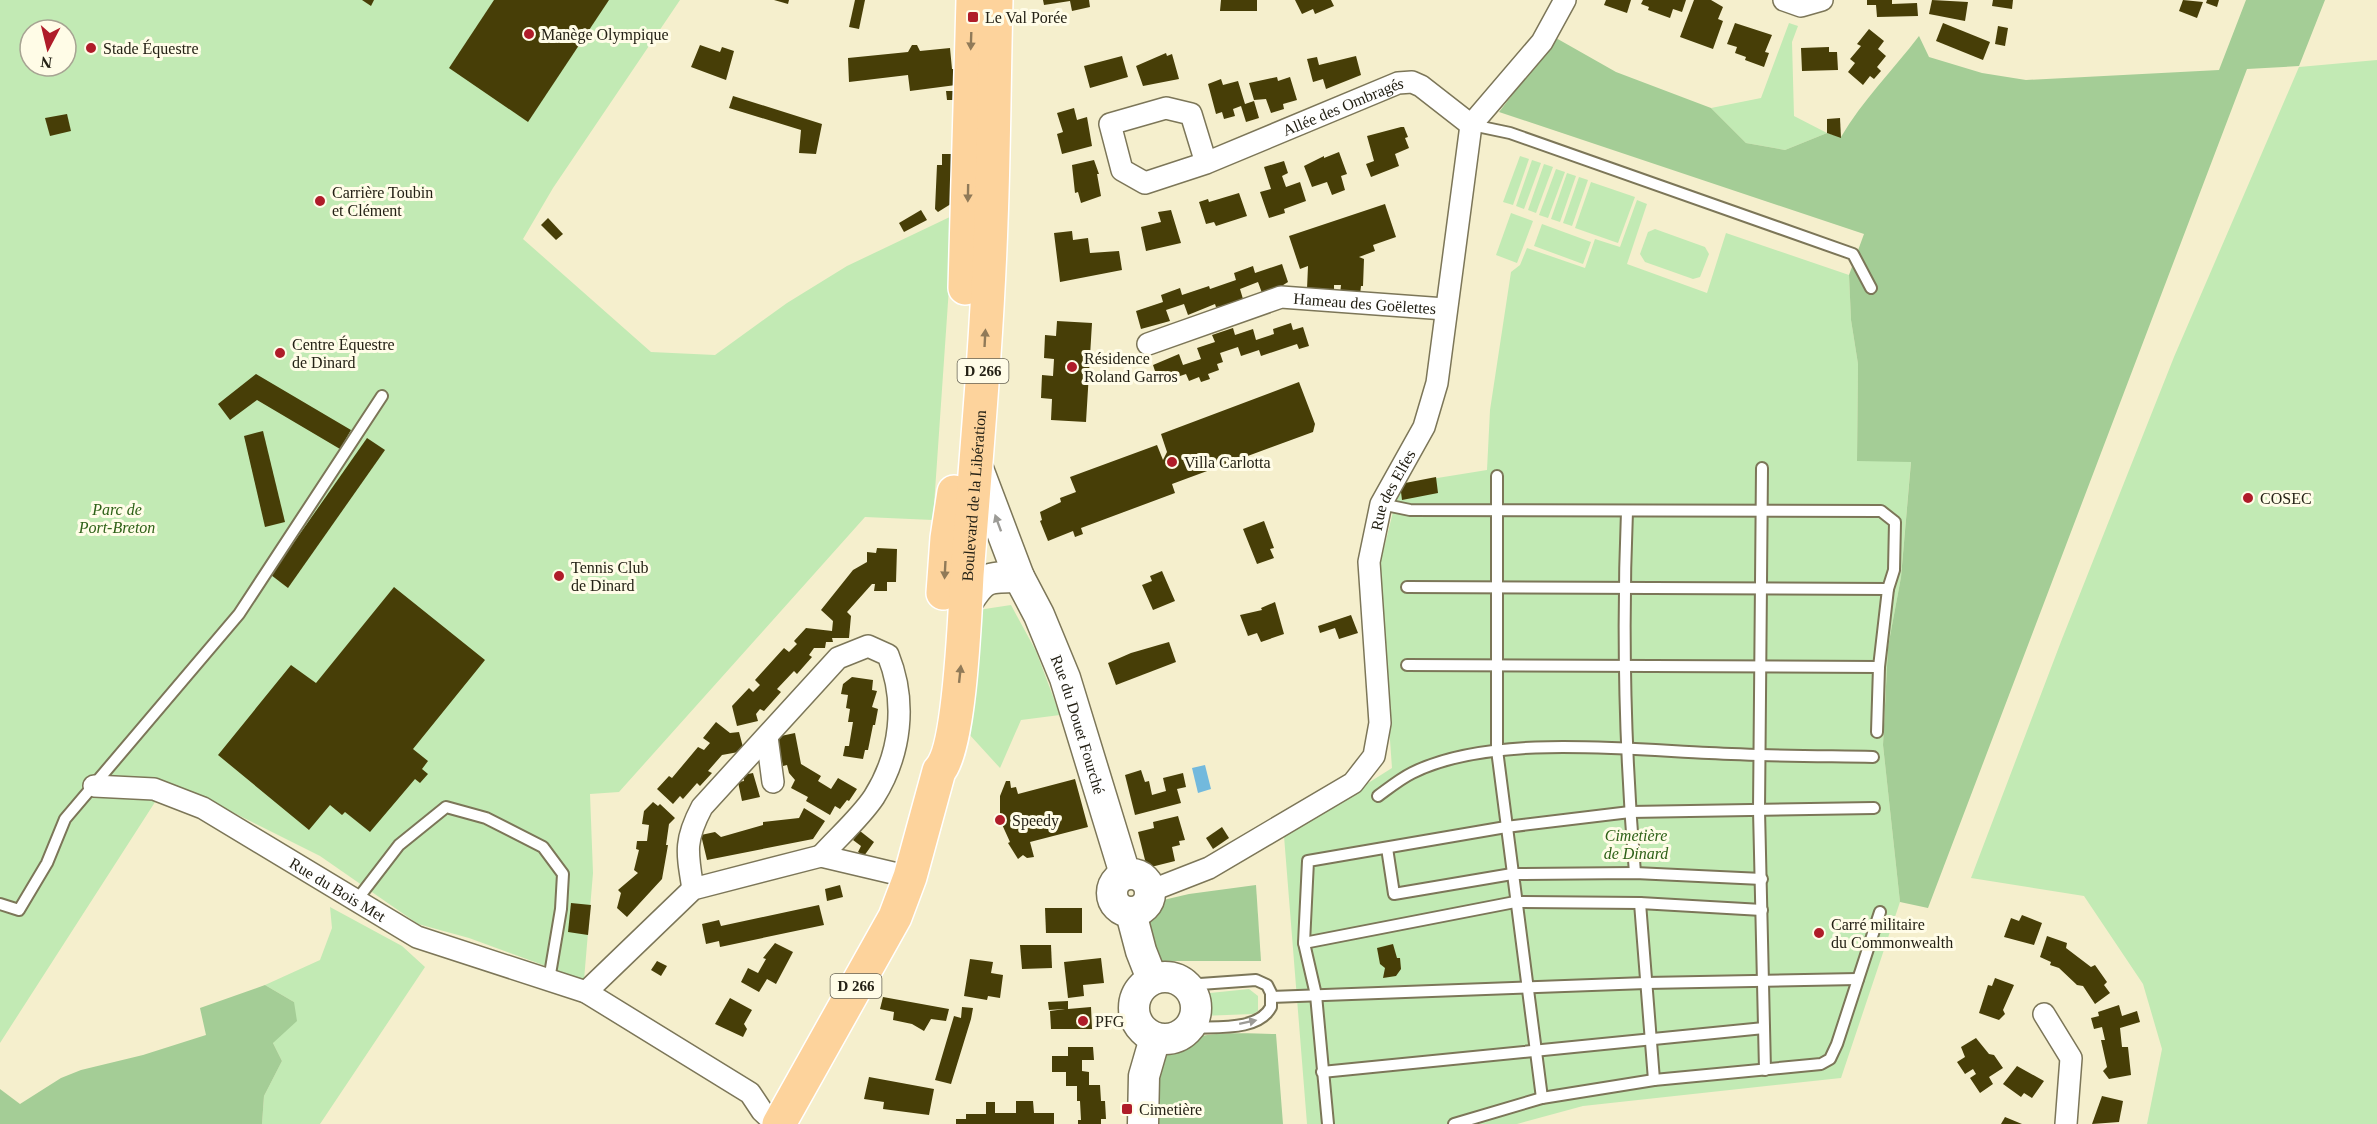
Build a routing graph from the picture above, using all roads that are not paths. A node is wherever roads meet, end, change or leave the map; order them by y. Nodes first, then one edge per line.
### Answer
1 (973, 0) edge
2 (996, 0) edge
3 (1565, 0) edge
4 (1784, 0) edge
5 (1822, 0) edge
6 (1471, 124) junction
7 (1206, 163) junction
8 (1871, 288) dead end
9 (1446, 309) junction
10 (1148, 344) dead end
11 (382, 396) dead end
12 (977, 466) junction
13 (1762, 468) dead end
14 (1497, 476) dead end
15 (1381, 504) junction
16 (1495, 511) junction
17 (1627, 511) junction
18 (1760, 511) junction
19 (952, 512) junction
20 (970, 540) junction
21 (1019, 578) junction
22 (1407, 586) dead end
23 (1495, 586) junction
24 (1624, 587) junction
25 (1760, 588) junction
26 (1888, 589) junction
27 (965, 606) junction
28 (1407, 665) dead end
29 (1626, 665) junction
30 (1496, 666) junction
31 (1760, 666) junction
32 (1880, 667) junction
33 (1877, 732) dead end
34 (766, 738) junction
35 (1625, 749) junction
36 (1497, 750) junction
37 (1759, 756) junction
38 (1873, 757) dead end
39 (939, 771) junction
40 (773, 782) dead end
41 (94, 786) junction
42 (1378, 796) dead end
43 (1874, 808) dead end
44 (1758, 810) junction
45 (1630, 812) junction
46 (1506, 827) junction
47 (1387, 848) junction
48 (821, 856) junction
49 (1635, 873) junction
50 (1512, 874) junction
51 (910, 877) junction
52 (1762, 879) junction
53 (693, 889) junction
54 (356, 901) junction
55 (1141, 902) junction
56 (1515, 902) junction
57 (1640, 903) junction
58 (0, 904) edge
59 (1762, 910) junction
60 (1880, 912) dead end
61 (1304, 943) junction
62 (1152, 979) junction
63 (1858, 979) junction
64 (549, 980) junction
65 (1763, 981) junction
66 (1646, 983) junction
67 (1186, 985) junction
68 (1526, 988) junction
69 (586, 992) junction
70 (1316, 995) junction
71 (1271, 997) junction
72 (2044, 1014) dead end
73 (1190, 1028) junction
74 (1764, 1028) junction
75 (1155, 1038) junction
76 (1651, 1038) junction
77 (1534, 1051) junction
78 (1765, 1070) junction
79 (1322, 1072) junction
80 (1654, 1080) junction
81 (1542, 1098) junction
82 (781, 1118) edge
83 (1143, 1124) edge
84 (1328, 1124) edge
85 (1454, 1124) edge
86 (2066, 1124) edge

1 -> 19 main road, Boulevard de la Libération / D 266
12 -> 2 main road, Boulevard de la Libération / D 266
3 - 6 street
4 - 5 street
6 - 7 street, Allée des Ombragés
6 - 8 lane
6 - 9 street, Rue des Elfes
7 - 7 street, Allée des Ombragés
9 - 10 street, Hameau des Goëlettes
9 - 15 street, Rue des Elfes
11 - 41 lane
12 - 20 main road, Boulevard de la Libération / D 266
21 -> 12 main road, Rue du Douet Fourché
13 - 18 lane
14 - 16 lane
15 - 16 lane
15 - 55 street, Rue des Elfes
16 - 17 lane
16 - 23 lane
17 - 18 lane
17 - 24 lane
18 - 25 lane
18 - 26 lane
19 - 20 main road, Rue du Douet Fourché
19 -> 39 main road, Boulevard de la Libération / D 266
20 - 21 main road, Rue du Douet Fourché
20 - 27 main road, Boulevard de la Libération / D 266
21 - 27 main road
21 - 55 main road, Rue du Douet Fourché
22 - 23 lane
23 - 24 lane
23 - 30 lane
24 - 25 lane
24 - 29 lane
25 - 26 lane
25 - 31 lane
26 - 32 lane
39 -> 27 main road, Boulevard de la Libération / D 266
28 - 30 lane
29 - 30 lane
29 - 31 lane
29 - 35 lane
30 - 36 lane
31 - 32 lane
31 - 37 lane
32 - 33 lane
34 - 40 street
34 - 48 street
34 - 53 street
35 - 36 lane
35 - 37 lane
35 - 45 lane
36 - 42 lane
36 - 46 lane
37 - 38 lane
37 - 44 lane
39 - 51 main road, Boulevard de la Libération / D 266
41 - 54 street, Rue du Bois Met
41 - 58 lane
43 - 44 lane
44 - 45 lane
44 - 52 lane
45 - 46 lane
45 - 49 lane
46 - 47 lane
46 - 50 lane
47 - 50 lane
47 - 61 lane
48 - 51 street
48 - 53 street
49 - 50 lane
49 - 52 lane
50 - 56 lane
51 - 82 main road, Boulevard de la Libération / D 266
52 - 59 lane
53 - 69 street
54 - 64 street, Rue du Bois Met
54 - 64 lane
55 - 62 main road
56 - 57 lane
56 - 61 lane
56 - 68 lane
57 - 59 lane
57 - 66 lane
59 - 65 lane
60 - 63 lane
61 - 70 lane
62 - 67 main road
62 - 75 main road
63 - 65 lane
63 - 78 lane
64 - 69 street, Rue du Bois Met
65 - 66 lane
65 - 74 lane
66 - 68 lane
66 - 76 lane
67 - 71 lane
67 - 73 main road
68 - 70 lane
68 - 77 lane
69 - 82 street, Rue du Bois Met
70 - 71 lane
70 - 79 lane
73 -> 71 lane
72 - 86 street
73 - 75 main road
74 - 76 lane
74 - 78 lane
75 - 83 main road
76 - 77 lane
76 - 80 lane
77 - 79 lane
77 - 81 lane
78 - 80 lane
79 - 84 lane
80 - 81 lane
81 - 85 lane

